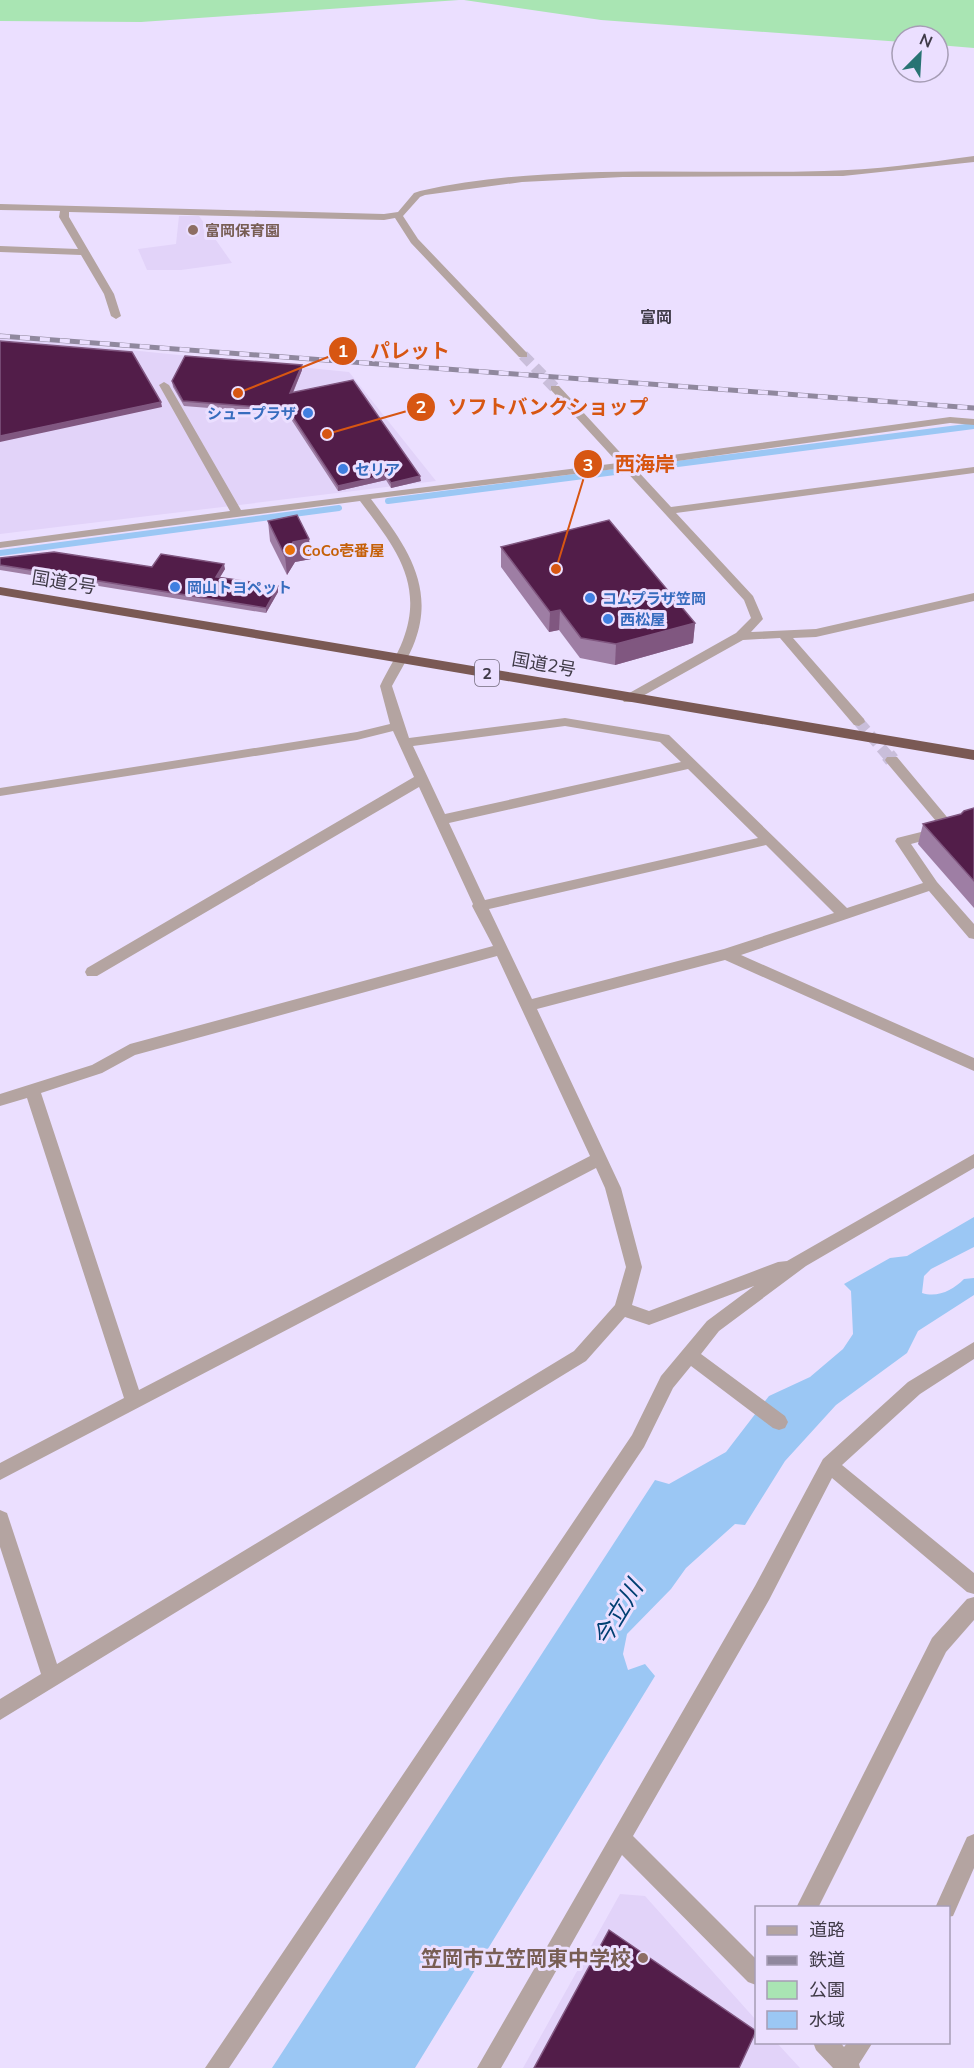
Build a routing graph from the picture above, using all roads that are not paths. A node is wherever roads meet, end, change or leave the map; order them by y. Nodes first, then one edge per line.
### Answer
1 (974, 159) edge
2 (0, 207) edge
3 (65, 208) junction
4 (398, 216) junction
5 (0, 249) edge
6 (83, 252) junction
7 (116, 316) dead end
8 (523, 355) tunnel mouth
9 (164, 385) dead end
10 (555, 388) tunnel mouth
11 (974, 422) edge
12 (627, 469) junction
13 (974, 470) edge
14 (363, 497) junction
15 (666, 511) junction
16 (237, 513) junction
17 (0, 545) edge
18 (0, 591) edge
19 (974, 597) edge
20 (783, 634) junction
21 (740, 636) junction
22 (400, 657) junction
23 (628, 699) junction
24 (859, 722) tunnel mouth
25 (397, 726) junction
26 (404, 743) junction
27 (974, 755) edge
28 (892, 760) tunnel mouth
29 (690, 764) junction
30 (420, 780) junction
31 (0, 792) edge
32 (440, 820) junction
33 (769, 840) junction
34 (932, 885) junction
35 (479, 906) junction
36 (844, 914) junction
37 (974, 934) edge
38 (499, 950) junction
39 (726, 954) junction
40 (92, 972) dead end
41 (529, 1005) junction
42 (974, 1065) edge
43 (32, 1090) junction
44 (0, 1100) edge
45 (599, 1159) junction
46 (974, 1160) edge
47 (800, 1261) junction
48 (621, 1309) junction
49 (974, 1350) edge
50 (689, 1355) junction
51 (135, 1402) junction
52 (779, 1422) dead end
53 (829, 1465) junction
54 (0, 1472) edge
55 (0, 1519) edge
56 (974, 1585) edge
57 (974, 1606) edge
58 (52, 1677) junction
59 (0, 1710) edge
60 (620, 1838) junction
61 (974, 1844) edge
62 (807, 1906) edge
63 (946, 1906) edge
64 (755, 1973) edge
65 (825, 2044) edge
66 (861, 2044) edge
67 (847, 2066) edge
68 (216, 2068) edge
69 (488, 2068) edge

1 - 4 street
2 - 3 street
3 - 4 street
3 - 6 street
4 - 8 street
5 - 6 street
6 - 7 street
9 - 16 street
10 - 12 street
11 - 12 street
12 - 14 street
12 - 15 street
13 - 15 street
14 - 16 street
14 - 22 street
15 - 21 street
16 - 17 street
18 - 22 highway, 国道2号 / 2
19 - 20 street
20 - 21 street
20 - 24 street
21 - 23 street
22 - 23 highway, 国道2号 / 2
22 - 25 street
23 - 27 highway, 国道2号 / 2
25 - 26 street
25 - 31 street
26 - 29 street
26 - 30 street
28 - 34 street
29 - 32 street
29 - 33 street
30 - 32 street
30 - 40 street
32 - 35 street
33 - 35 street
33 - 36 street
34 - 36 street
34 - 37 street
35 - 38 street
36 - 39 street
38 - 41 street
38 - 43 street
39 - 41 street
39 - 42 street
41 - 45 street
43 - 44 street
43 - 51 street
45 - 48 street
45 - 51 street
46 - 47 street
47 - 48 street
47 - 50 street
48 - 58 street
49 - 53 street
50 - 52 street
50 - 68 street
51 - 54 street
53 - 56 street
53 - 60 street
55 - 58 street
57 - 62 street
58 - 59 street
60 - 64 street
60 - 69 street
61 - 63 street
65 - 67 street
66 - 67 street

